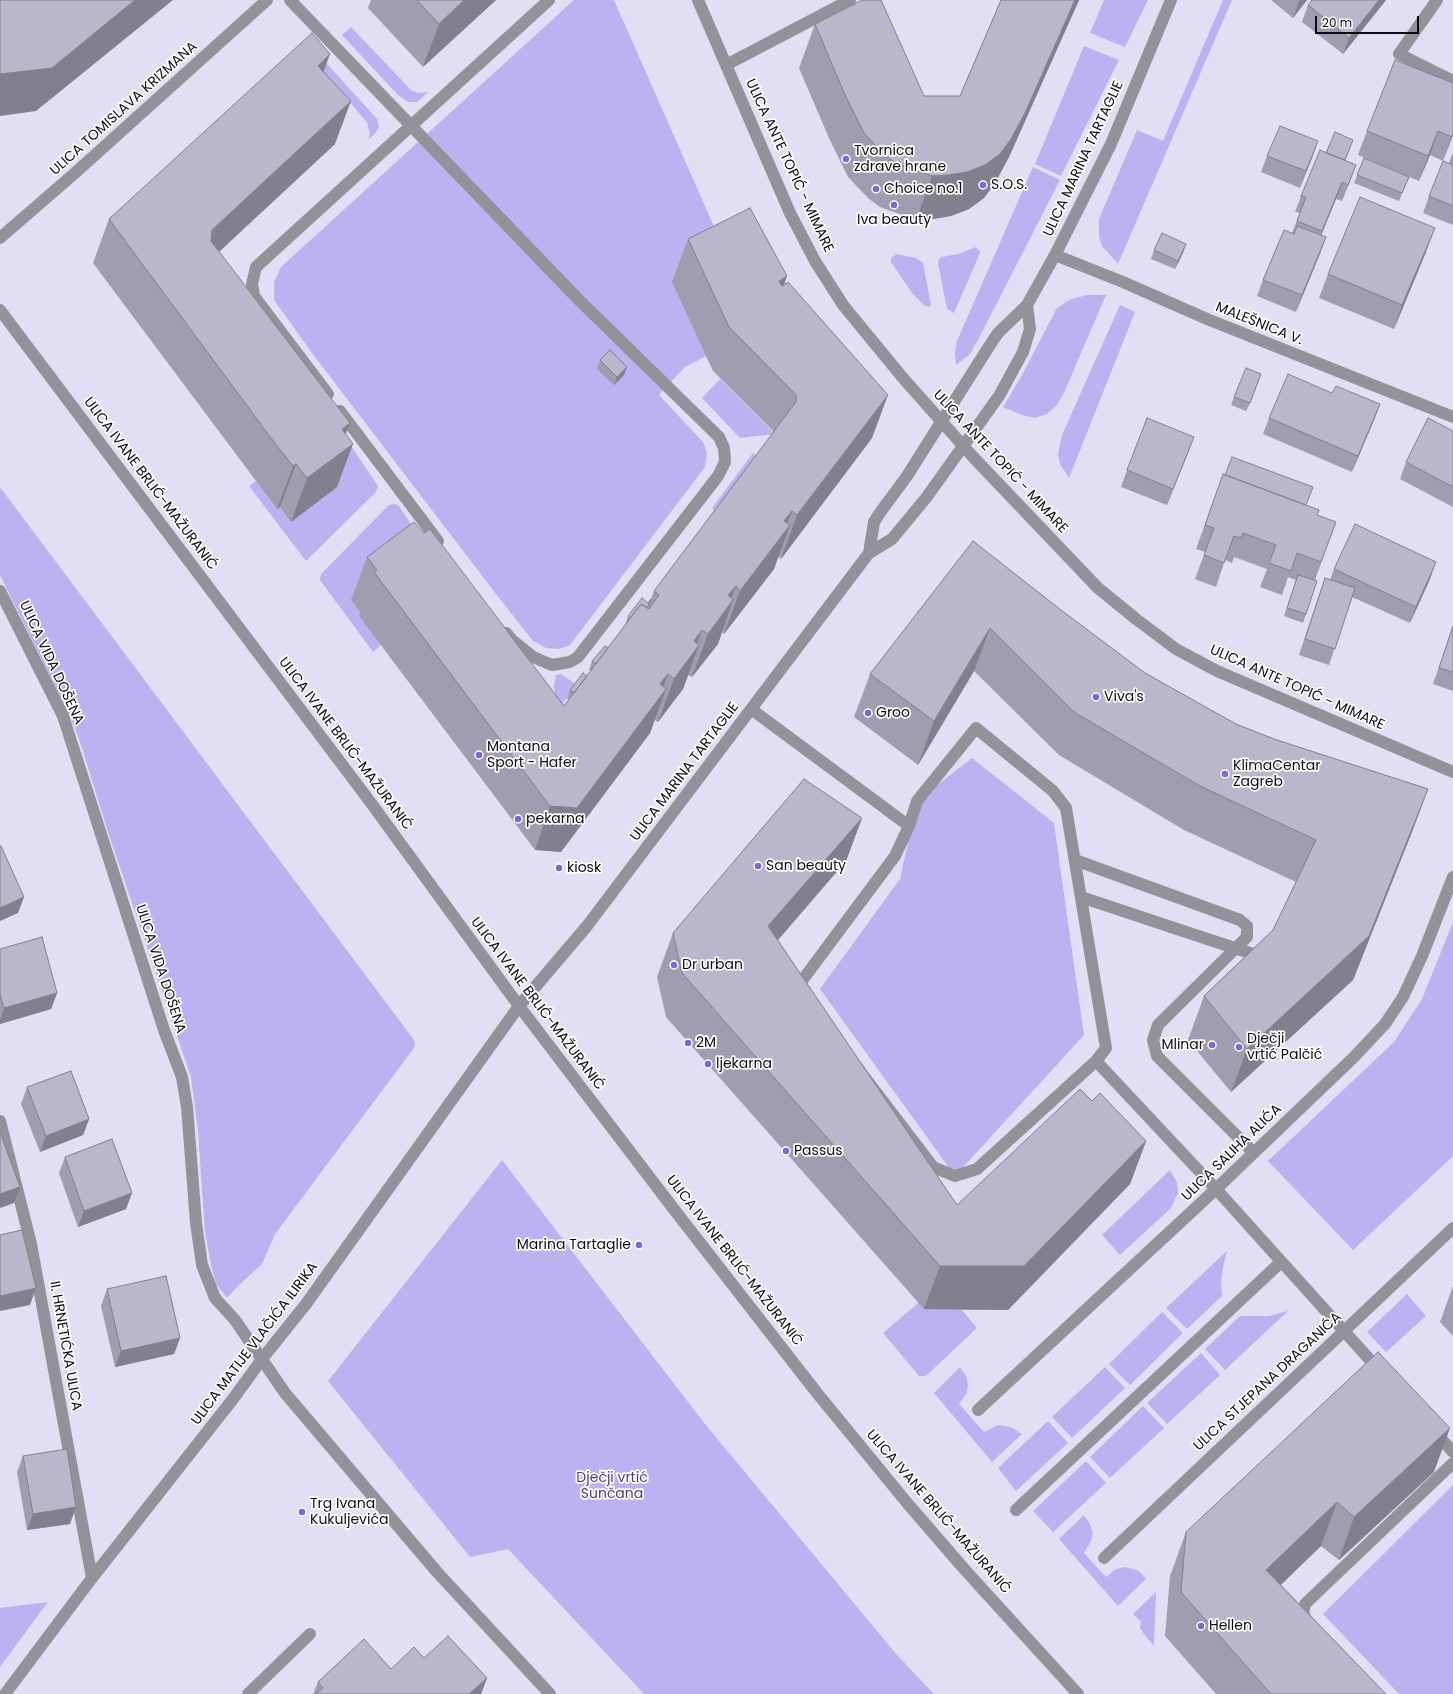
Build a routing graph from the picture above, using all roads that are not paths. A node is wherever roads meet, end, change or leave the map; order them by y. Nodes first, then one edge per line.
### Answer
1 (267, 0) edge
2 (290, 0) edge
3 (549, 0) edge
4 (698, 0) edge
5 (850, 0) edge
6 (1171, 0) edge
7 (1437, 0) edge
8 (726, 65) junction
9 (1453, 81) edge
10 (412, 125) junction
11 (0, 238) edge
12 (1055, 254) junction
13 (1027, 305) junction
14 (0, 310) edge
15 (1453, 417) edge
16 (942, 422) junction
17 (964, 447) junction
18 (446, 553) edge
19 (869, 553) junction
20 (0, 591) edge
21 (498, 621) edge
22 (751, 709) junction
23 (1453, 772) edge
24 (910, 826) junction
25 (1075, 860) junction
26 (1453, 877) edge
27 (1081, 897) junction
28 (1265, 958) edge
29 (519, 1006) junction
30 (1096, 1061) junction
31 (0, 1121) edge
32 (1254, 1153) junction
33 (1216, 1189) junction
34 (1453, 1228) edge
35 (1281, 1262) junction
36 (1344, 1332) junction
37 (262, 1359) junction
38 (1390, 1382) edge
39 (978, 1410) dead end
40 (1427, 1423) edge
41 (1453, 1452) edge
42 (1453, 1463) edge
43 (1016, 1510) dead end
44 (1104, 1558) dead end
45 (92, 1578) junction
46 (1312, 1631) edge
47 (310, 1634) dead end
48 (4, 1694) edge
49 (248, 1694) edge
50 (550, 1694) edge
51 (1078, 1694) edge

1 - 11 street, ULICA TOMISLAVA KRIZMANA
2 - 10 street
3 - 10 street
4 - 8 street, ULICA ANTE TOPIĆ - MIMARE
5 - 8 street
6 - 12 street, ULICA MARINA TARTAGLIE
7 - 9 street
8 - 16 street, ULICA ANTE TOPIĆ - MIMARE
10 - 18 street
10 - 21 street
12 - 13 street, ULICA MARINA TARTAGLIE
12 - 15 street, MALEŠNICA V.
13 - 16 street, ULICA MARINA TARTAGLIE
13 - 17 street, ULICA MARINA TARTAGLIE
14 - 29 street, ULICA IVANE BRLIĆ-MAŽURANIĆ
16 - 17 street, ULICA ANTE TOPIĆ - MIMARE
16 - 19 street, ULICA MARINA TARTAGLIE
17 - 19 street, ULICA MARINA TARTAGLIE
17 - 23 street, ULICA ANTE TOPIĆ - MIMARE
19 - 22 street, ULICA MARINA TARTAGLIE
20 - 37 street, ULICA VIDA DOŠENA
22 - 24 street
22 - 29 street, ULICA MARINA TARTAGLIE
24 - 25 street
24 - 30 street
25 - 27 street
25 - 32 street
26 - 32 street, ULICA SALIHA ALIĆA
27 - 28 street, bridge
27 - 30 street
29 - 37 street, ULICA MATIJE VLAČIĆA ILIRIKA
29 - 51 street, ULICA IVANE BRLIĆ-MAŽURANIĆ
30 - 33 street
31 - 45 street, II. HRNETIĆKA ULICA
32 - 33 street, ULICA SALIHA ALIĆA
33 - 35 street
33 - 39 street, ULICA SALIHA ALIĆA
34 - 36 street, ULICA STJEPANA DRAGANIĆA
35 - 36 street
35 - 43 street
36 - 38 street
36 - 44 street, ULICA STJEPANA DRAGANIĆA
37 - 45 street, ULICA MATIJE VLAČIĆA ILIRIKA
37 - 50 street
40 - 41 street
42 - 46 street
45 - 48 street, ULICA MATIJE VLAČIĆA ILIRIKA
47 - 49 street

